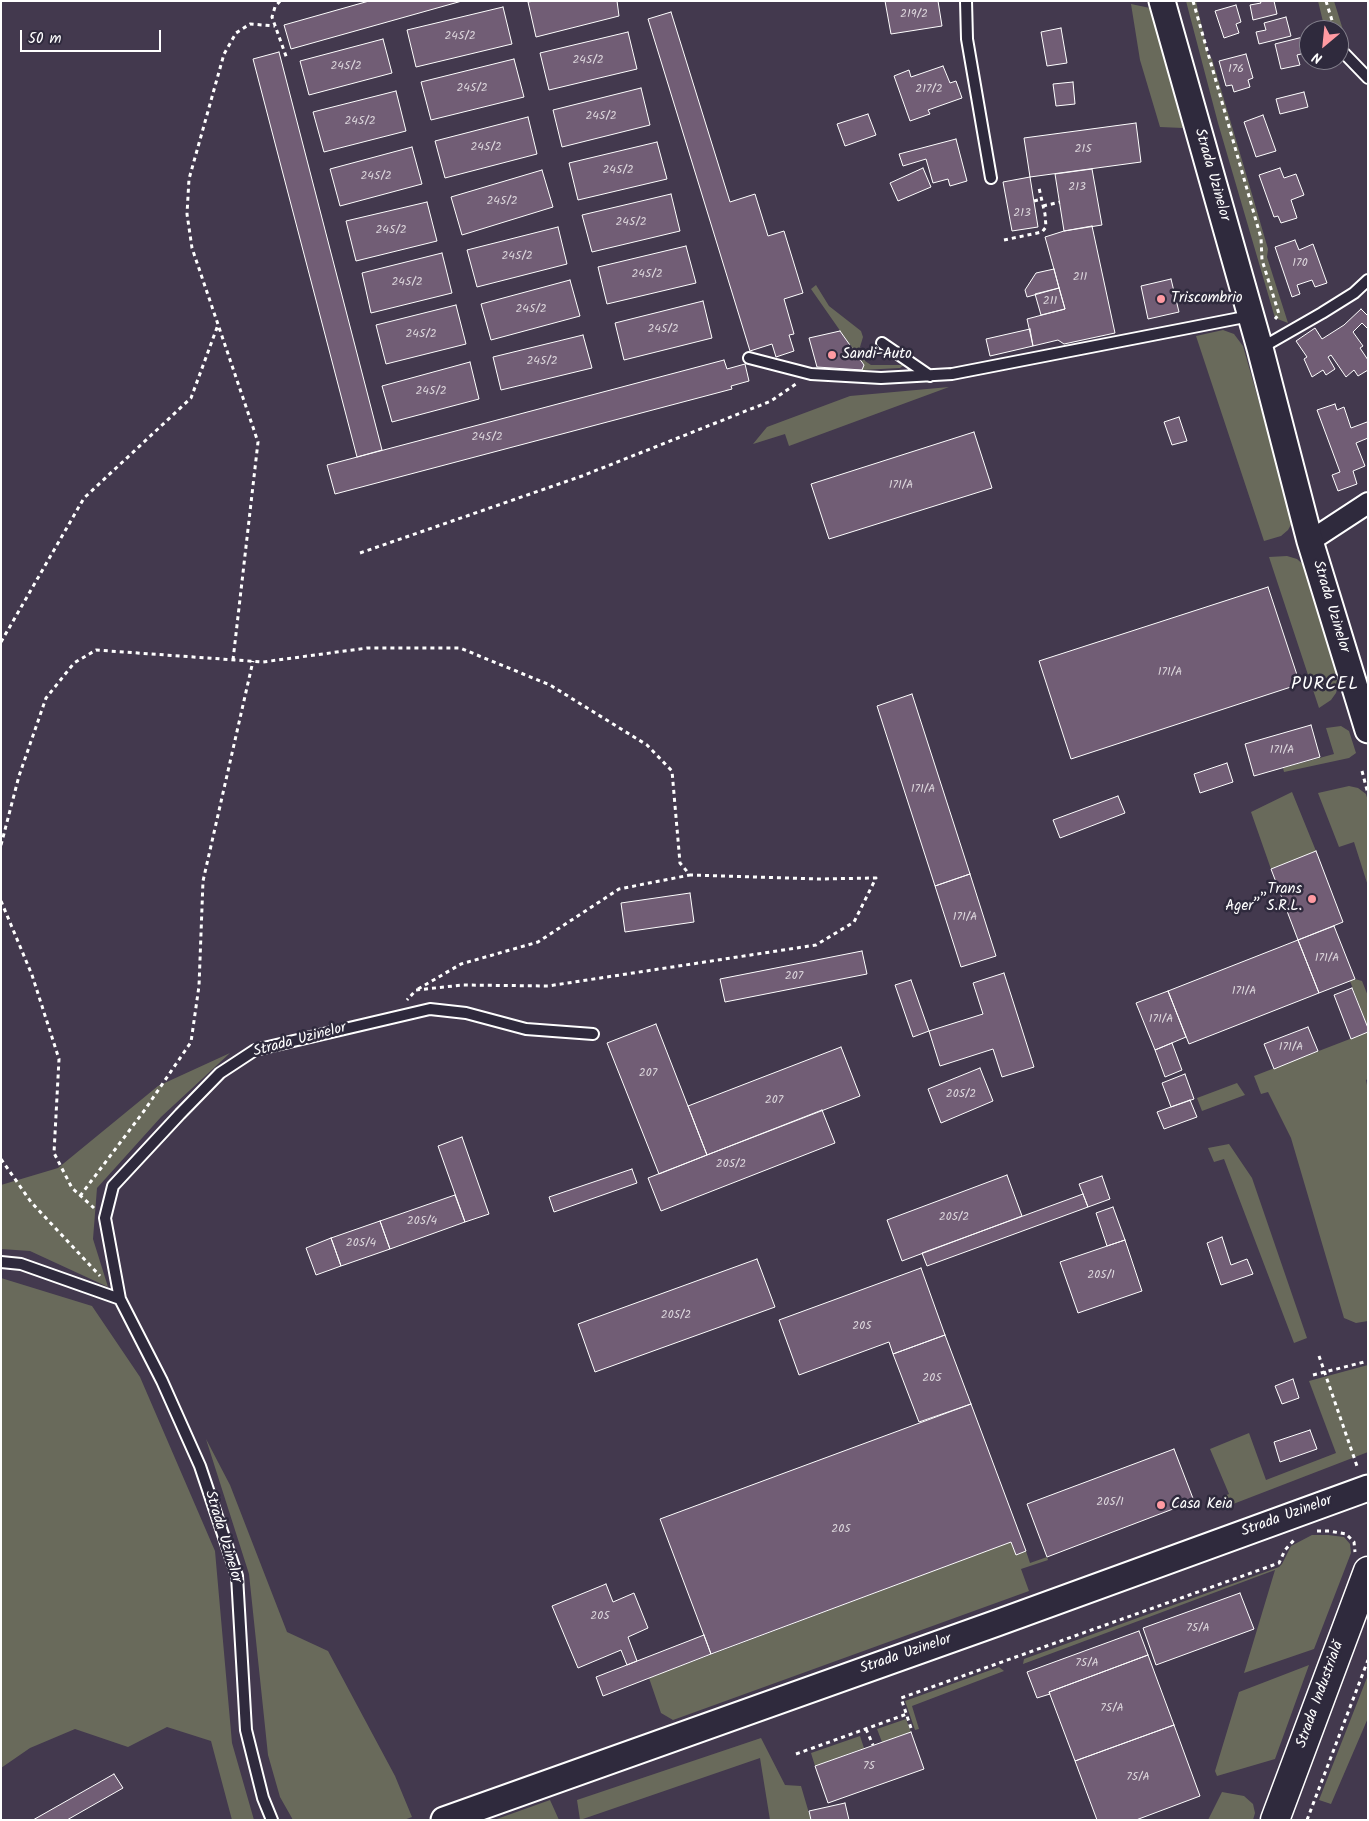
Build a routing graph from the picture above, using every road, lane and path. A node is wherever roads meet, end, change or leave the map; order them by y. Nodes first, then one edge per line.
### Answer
1 (280, 1) edge
2 (966, 1) edge
3 (1162, 1) edge
4 (1193, 1) edge
5 (1326, 1) edge
6 (1331, 20) edge
7 (275, 26) junction
8 (1349, 58) edge
9 (288, 59) dead end
10 (1368, 78) edge
11 (991, 178) dead end
12 (1039, 188) dead end
13 (1042, 200) junction
14 (1034, 201) dead end
15 (1060, 202) dead end
16 (1043, 206) junction
17 (1004, 240) dead end
18 (1368, 280) edge
19 (1261, 320) junction
20 (218, 325) junction
21 (882, 344) dead end
22 (1260, 348) junction
23 (749, 358) dead end
24 (811, 374) junction
25 (930, 376) junction
26 (1368, 503) edge
27 (1310, 541) junction
28 (360, 553) dead end
29 (1, 642) edge
30 (232, 660) junction
31 (252, 661) junction
32 (1368, 730) edge
33 (1362, 771) dead end
34 (1368, 794) edge
35 (1, 845) edge
36 (690, 875) junction
37 (1, 901) edge
38 (416, 990) junction
39 (389, 1018) junction
40 (593, 1034) dead end
41 (1, 1159) edge
42 (80, 1196) junction
43 (105, 1218) junction
44 (1, 1262) edge
45 (120, 1299) junction
46 (1319, 1356) dead end
47 (1368, 1361) edge
48 (1324, 1372) junction
49 (1313, 1375) dead end
50 (1366, 1488) edge
51 (1309, 1532) dead end
52 (1301, 1536) dead end
53 (1360, 1566) edge
54 (1368, 1660) edge
55 (907, 1714) junction
56 (911, 1728) dead end
57 (866, 1729) junction
58 (873, 1745) dead end
59 (796, 1754) dead end
60 (272, 1820) edge
61 (444, 1820) edge
62 (1275, 1820) edge
63 (1306, 1820) edge

1 - 7 path
2 - 11 lane
3 - 19 street, Strada Uzinelor
4 - 19 path
5 - 6 path
7 - 9 path
7 - 20 path
8 - 10 lane
12 - 13 path
13 - 14 path
13 - 16 path
15 - 16 path
16 - 17 path
18 - 22 lane
19 - 22 street, Strada Uzinelor
19 - 25 lane
20 - 29 path
20 - 30 path
21 - 25 lane
22 - 27 street, Strada Uzinelor
23 - 24 lane
24 - 25 lane
24 - 28 path
26 - 27 street, Strada Uzinelor
27 - 32 street, Strada Uzinelor
30 - 31 path
30 - 35 path
31 - 36 path
31 - 42 path
33 - 34 path
36 - 38 path
36 - 38 path
37 - 42 path
38 - 39 path
39 - 40 lane, Strada Uzinelor
39 - 43 lane, Strada Uzinelor
41 - 45 path
42 - 43 path
43 - 45 lane, Strada Uzinelor
44 - 45 lane
45 - 60 lane, Strada Uzinelor
46 - 48 path
47 - 48 path
48 - 49 path
48 - 50 path
50 - 61 street, Strada Uzinelor
51 - 53 path
52 - 55 path
53 - 62 main road, Strada Industrială
54 - 63 path
55 - 56 path
55 - 57 path
57 - 58 path
57 - 59 path

